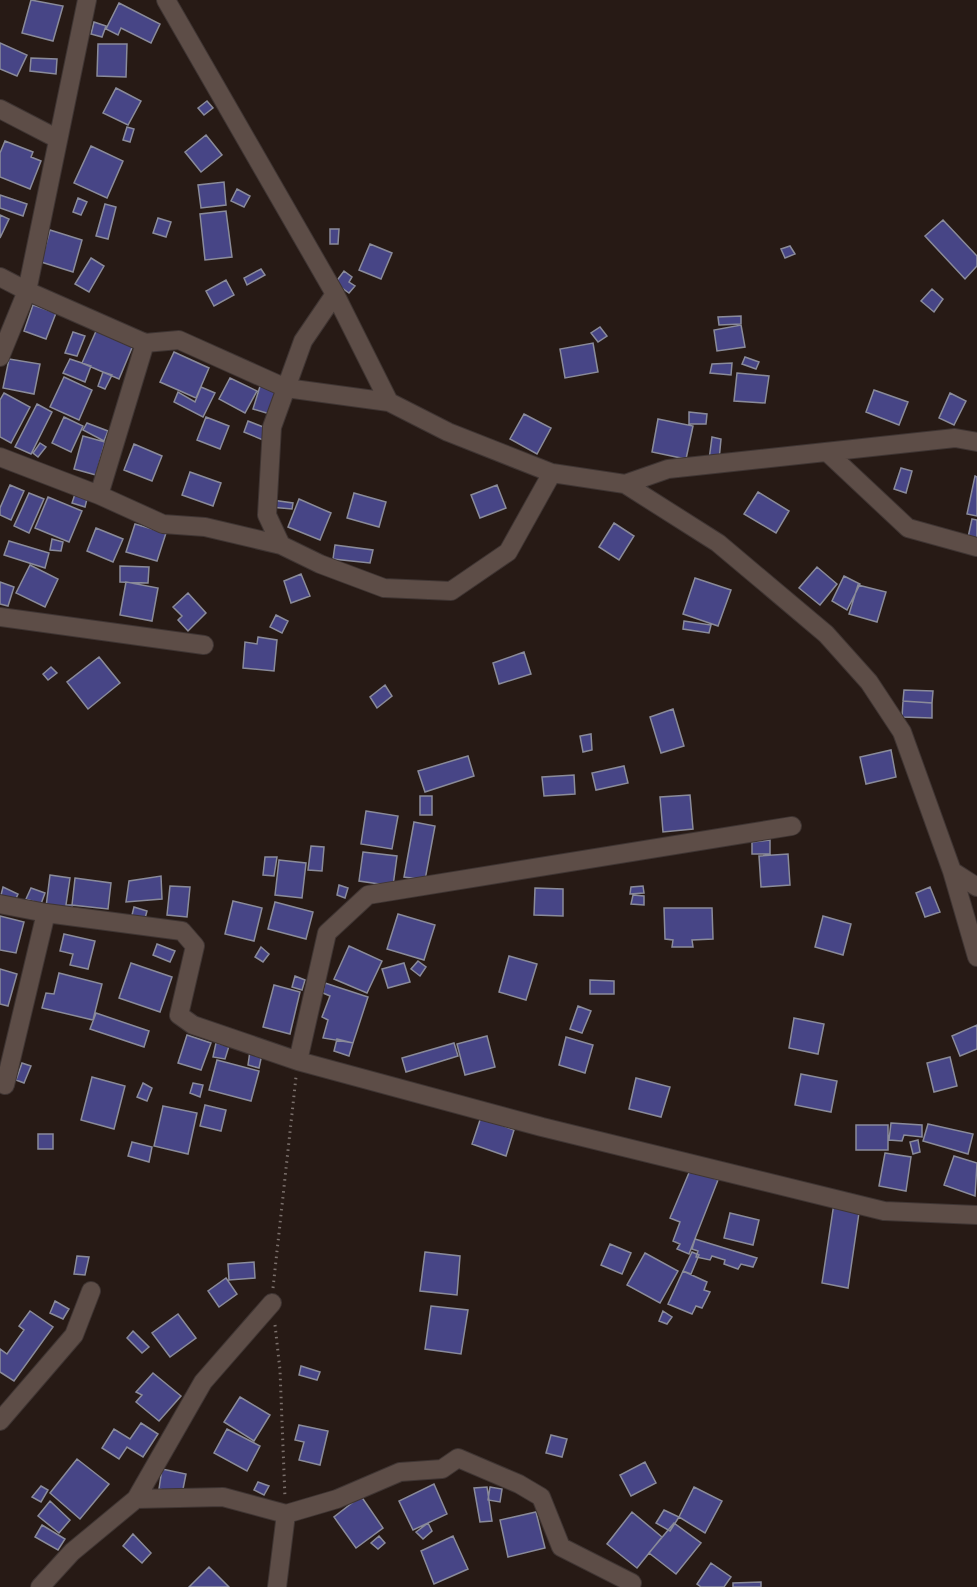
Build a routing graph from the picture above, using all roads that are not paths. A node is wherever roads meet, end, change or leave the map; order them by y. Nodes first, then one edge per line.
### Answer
1 (87, 0) edge
2 (166, 0) edge
3 (0, 110) edge
4 (58, 139) junction
5 (0, 277) edge
6 (27, 291) junction
7 (335, 294) junction
8 (145, 344) junction
9 (0, 357) edge
10 (286, 388) junction
11 (389, 402) junction
12 (977, 442) edge
13 (827, 452) junction
14 (0, 457) edge
15 (552, 473) junction
16 (625, 484) junction
17 (99, 495) junction
18 (280, 545) junction
19 (977, 547) edge
20 (0, 618) edge
21 (204, 645) dead end
22 (792, 826) dead end
23 (952, 871) junction
24 (977, 887) edge
25 (0, 904) edge
26 (46, 913) junction
27 (977, 957) edge
28 (298, 1061) junction
29 (5, 1085) dead end
30 (977, 1215) edge
31 (92, 1291) dead end
32 (272, 1303) dead end
33 (0, 1421) edge
34 (136, 1499) junction
35 (286, 1515) junction
36 (632, 1583) dead end
37 (40, 1587) edge
38 (277, 1587) edge

1 - 4 street
2 - 7 street
3 - 4 street
4 - 6 street
5 - 6 street
6 - 8 street
6 - 9 street
7 - 10 street
7 - 11 street
8 - 10 street
8 - 17 street
10 - 11 street
10 - 18 street
11 - 15 street
12 - 13 street
13 - 16 street
13 - 19 street
14 - 17 street
15 - 16 street
15 - 18 street
16 - 23 street
17 - 18 street
20 - 21 street
22 - 28 street
23 - 24 street
23 - 27 street
25 - 26 street
26 - 28 street
26 - 29 street
28 - 30 street
31 - 33 street
32 - 34 street
34 - 35 street
34 - 37 street
35 - 36 street
35 - 38 street

